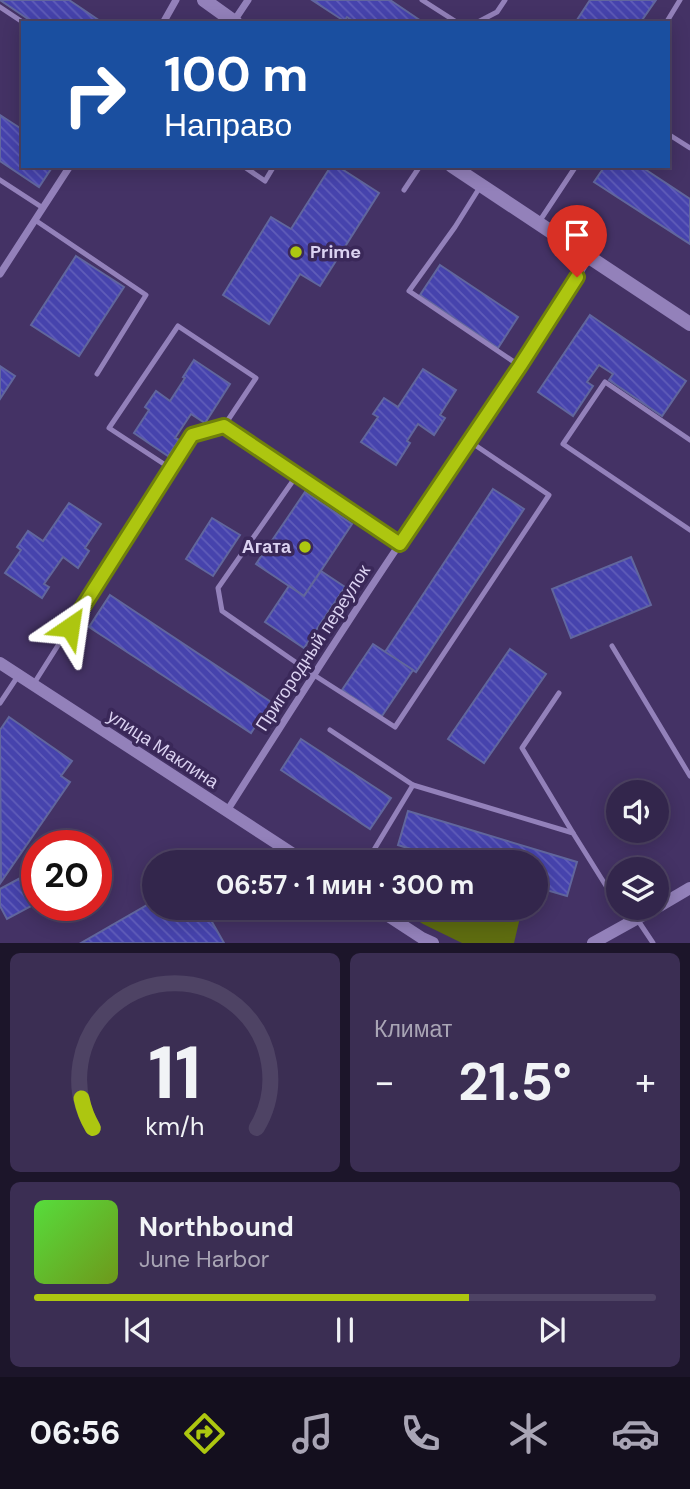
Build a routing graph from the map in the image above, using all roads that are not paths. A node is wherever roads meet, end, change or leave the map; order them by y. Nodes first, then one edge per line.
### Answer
1 (176, 0) edge
2 (204, 0) edge
3 (248, 0) edge
4 (422, 0) edge
5 (505, 0) edge
6 (680, 0) edge
7 (0, 7) edge
8 (21, 21) edge
9 (164, 21) edge
10 (234, 21) edge
11 (236, 21) edge
12 (455, 21) edge
13 (480, 21) edge
14 (667, 21) edge
15 (670, 135) edge
16 (690, 148) edge
17 (69, 168) edge
18 (246, 168) edge
19 (273, 168) edge
20 (419, 168) edge
21 (455, 168) edge
22 (575, 168) edge
23 (0, 180) edge
24 (481, 186) junction
25 (404, 190) dead end
26 (43, 208) junction
27 (35, 220) junction
28 (538, 224) junction
29 (589, 258) junction
30 (0, 274) edge
31 (688, 318) edge
32 (520, 366) junction
33 (97, 374) dead end
34 (224, 426) junction
35 (690, 440) edge
36 (469, 442) junction
37 (170, 468) junction
38 (297, 475) junction
39 (690, 530) edge
40 (400, 544) junction
41 (612, 646) dead end
42 (0, 663) edge
43 (314, 675) junction
44 (18, 676) junction
45 (33, 685) junction
46 (559, 693) dead end
47 (0, 703) edge
48 (330, 730) dead end
49 (690, 776) edge
50 (413, 785) junction
51 (227, 811) junction
52 (573, 833) junction
53 (287, 850) edge
54 (374, 850) edge
55 (606, 886) edge
56 (690, 888) edge
57 (669, 900) edge
58 (394, 920) edge
59 (635, 920) edge
60 (638, 920) edge
61 (426, 941) edge
62 (593, 943) edge
63 (653, 943) edge

1 - 9 street
2 - 10 main road
3 - 11 street
4 - 12 lane
5 - 13 lane
6 - 14 lane
7 - 8 lane
15 - 16 lane
17 - 26 street
18 - 19 lane
20 - 25 lane
21 - 24 main road
22 - 28 lane
23 - 26 lane
24 - 28 main road
24 - 32 lane
26 - 27 street
27 - 30 street
27 - 33 lane
28 - 29 main road
29 - 31 main road
29 - 32 street, Пригородный переулок
32 - 36 street, Пригородный переулок
34 - 37 lane
34 - 37 lane
34 - 38 lane
35 - 39 lane
36 - 40 street, Пригородный переулок
36 - 43 lane
37 - 45 lane
38 - 40 lane
38 - 43 lane
40 - 43 street, Пригородный переулок
41 - 49 lane
42 - 44 street, улица Маклина
43 - 51 street, Пригородный переулок
44 - 45 street, улица Маклина
44 - 47 lane
45 - 51 street, улица Маклина
46 - 52 lane
48 - 50 lane
50 - 52 lane
50 - 54 lane
51 - 53 street, улица Маклина
52 - 55 lane
56 - 57 street
58 - 61 street
59 - 62 street
60 - 63 lane

